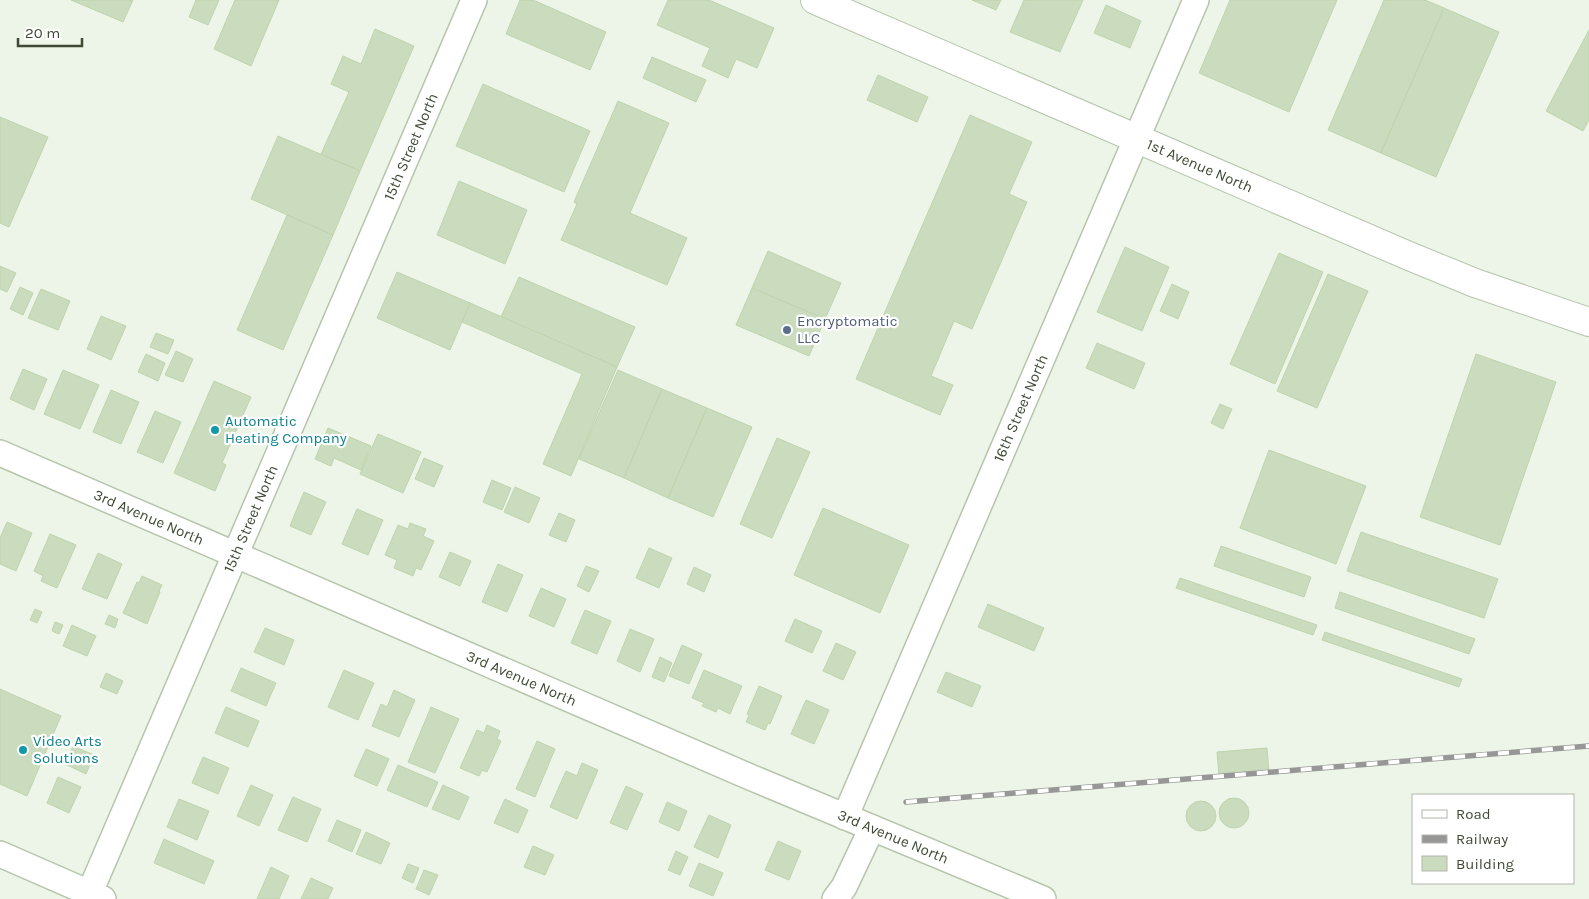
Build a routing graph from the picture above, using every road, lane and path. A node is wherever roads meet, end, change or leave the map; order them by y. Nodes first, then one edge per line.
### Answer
1 (474, 0) edge
2 (814, 0) edge
3 (1196, 0) edge
4 (1138, 139) junction
5 (1589, 322) edge
6 (0, 453) edge
7 (235, 554) junction
8 (845, 817) junction
9 (872, 828) junction
10 (0, 854) edge
11 (93, 897) edge
12 (835, 899) edge
13 (1043, 899) edge

1 - 7 street, 15th Street North
2 - 4 street, 1st Avenue North
3 - 4 street, 16th Street North
4 - 5 street, 1st Avenue North
4 - 8 street, 16th Street North
6 - 7 street, 3rd Avenue North
7 - 8 street, 3rd Avenue North
7 - 11 street, 15th Street North
8 - 9 street, 3rd Avenue North
9 - 12 street
9 - 13 street, 3rd Avenue North
10 - 11 street

